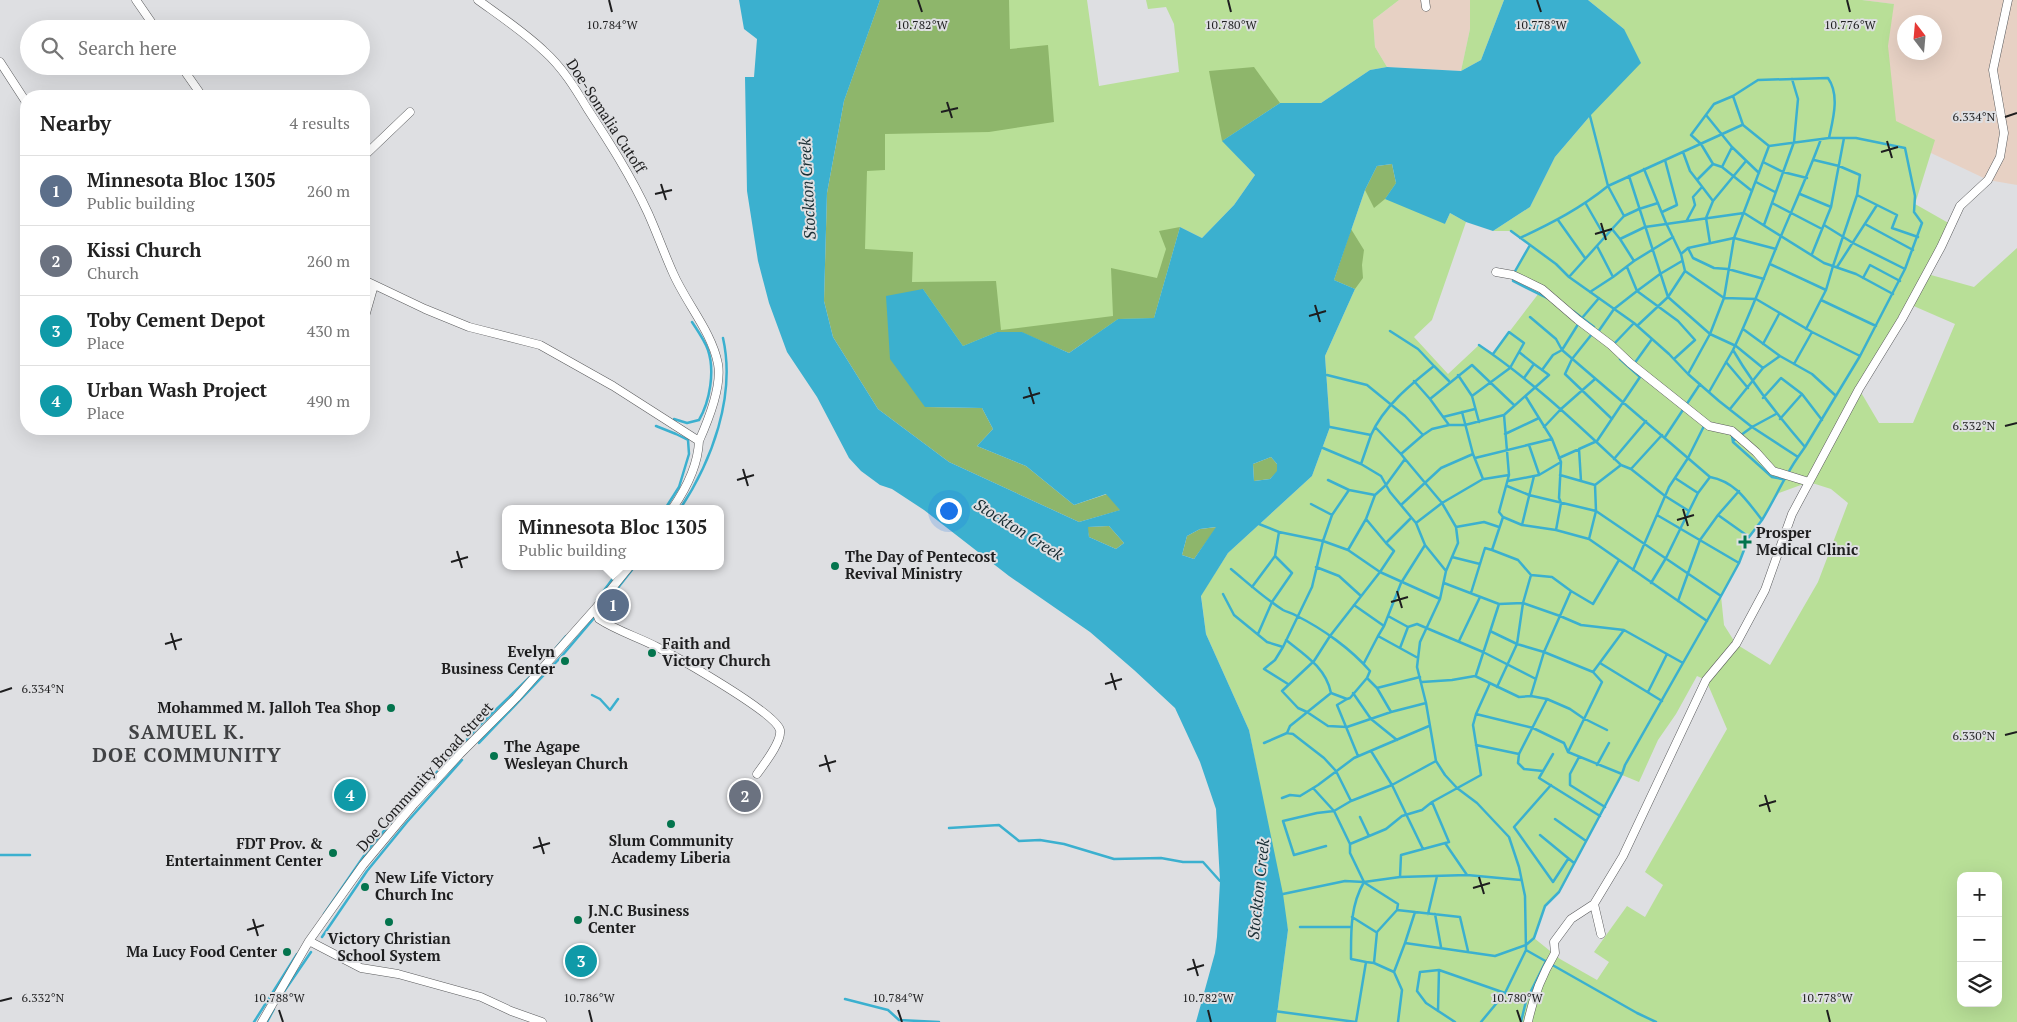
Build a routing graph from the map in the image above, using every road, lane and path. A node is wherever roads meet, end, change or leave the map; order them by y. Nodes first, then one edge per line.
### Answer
1 (136, 0) edge
2 (478, 0) edge
3 (2008, 0) edge
4 (150, 20) edge
5 (0, 62) edge
6 (187, 75) edge
7 (198, 90) edge
8 (20, 93) edge
9 (410, 112) dead end
10 (370, 150) edge
11 (1496, 272) dead end
12 (370, 283) edge
13 (374, 285) junction
14 (370, 299) edge
15 (698, 441) junction
16 (1809, 482) junction
17 (675, 505) edge
18 (627, 570) edge
19 (595, 609) junction
20 (757, 774) dead end
21 (1594, 904) junction
22 (1601, 934) dead end
23 (309, 941) junction
24 (262, 1022) edge
25 (542, 1022) edge
26 (1528, 1022) edge

1 - 4 street
2 - 15 street, Doe-Somalia Cutoff
3 - 16 street
5 - 8 street
6 - 7 street
9 - 10 street
11 - 16 street
12 - 13 street
13 - 14 street
13 - 15 street
15 - 17 street
16 - 21 street
18 - 19 street, Doe Community Broad Street
19 - 20 street
19 - 23 street, Doe Community Broad Street
21 - 22 street
21 - 26 street
23 - 24 street, Doe Community Broad Street
23 - 25 street

